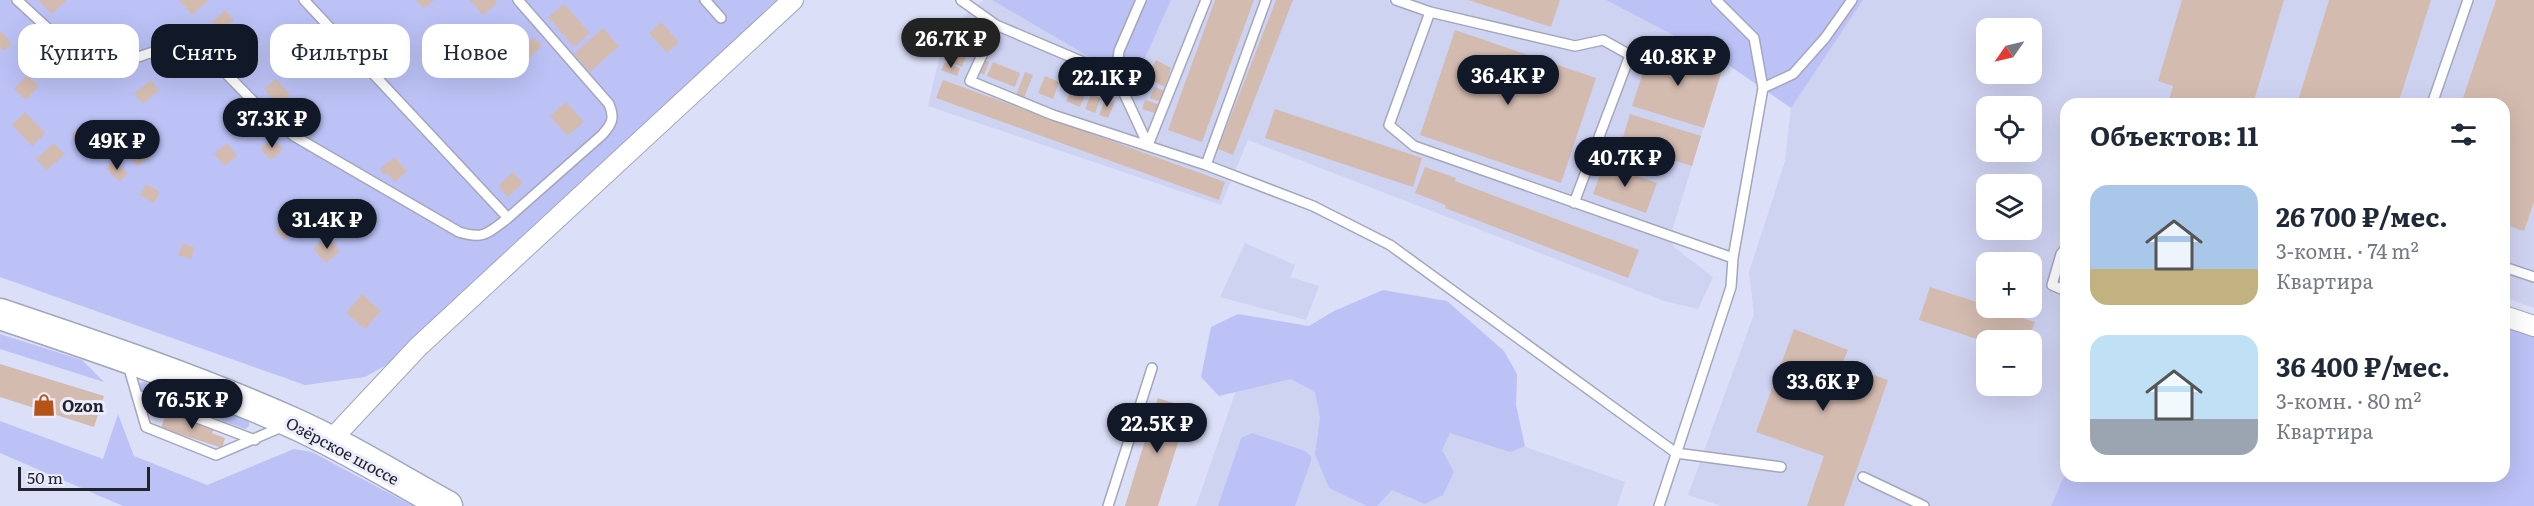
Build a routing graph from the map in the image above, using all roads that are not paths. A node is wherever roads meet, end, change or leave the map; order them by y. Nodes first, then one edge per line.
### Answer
1 (17, 0) edge
2 (304, 0) edge
3 (518, 0) edge
4 (705, 0) edge
5 (793, 0) edge
6 (961, 0) edge
7 (1141, 0) edge
8 (1206, 0) edge
9 (1266, 0) edge
10 (1396, 0) edge
11 (1716, 0) edge
12 (1852, 0) edge
13 (2468, 0) edge
14 (1430, 12) junction
15 (721, 18) dead end
16 (996, 26) junction
17 (1116, 76) junction
18 (1763, 88) junction
19 (2434, 98) edge
20 (1148, 146) junction
21 (1206, 165) junction
22 (1574, 203) junction
23 (508, 218) junction
24 (2060, 257) edge
25 (1733, 258) junction
26 (2510, 269) edge
27 (2534, 277) edge
28 (2060, 288) edge
29 (0, 314) edge
30 (2510, 318) edge
31 (2534, 326) edge
32 (126, 356) junction
33 (1152, 368) dead end
34 (137, 395) junction
35 (292, 422) junction
36 (255, 440) junction
37 (330, 441) junction
38 (1676, 453) junction
39 (1781, 467) dead end
40 (1863, 477) dead end
41 (447, 506) edge
42 (1108, 506) edge
43 (1659, 506) edge
44 (1924, 506) edge

1 - 23 lane
2 - 23 lane
3 - 23 lane
4 - 15 lane
5 - 37 street
6 - 16 lane
7 - 17 lane
8 - 20 lane
9 - 21 lane
10 - 14 lane
11 - 18 lane
12 - 18 lane
13 - 19 lane
14 - 22 lane
14 - 22 lane
16 - 17 lane
16 - 20 lane
17 - 20 lane
18 - 25 lane
20 - 21 lane
21 - 38 lane
22 - 25 lane
24 - 28 lane
25 - 38 lane
26 - 27 lane
29 - 32 main road, Озёрское шоссе
30 - 31 street
32 - 34 lane
32 - 35 main road, Озёрское шоссе
33 - 42 lane
34 - 36 lane
34 - 36 lane
35 - 36 lane
35 - 37 main road, Озёрское шоссе
37 - 41 main road, Озёрское шоссе
38 - 39 lane
38 - 43 lane
40 - 44 lane

